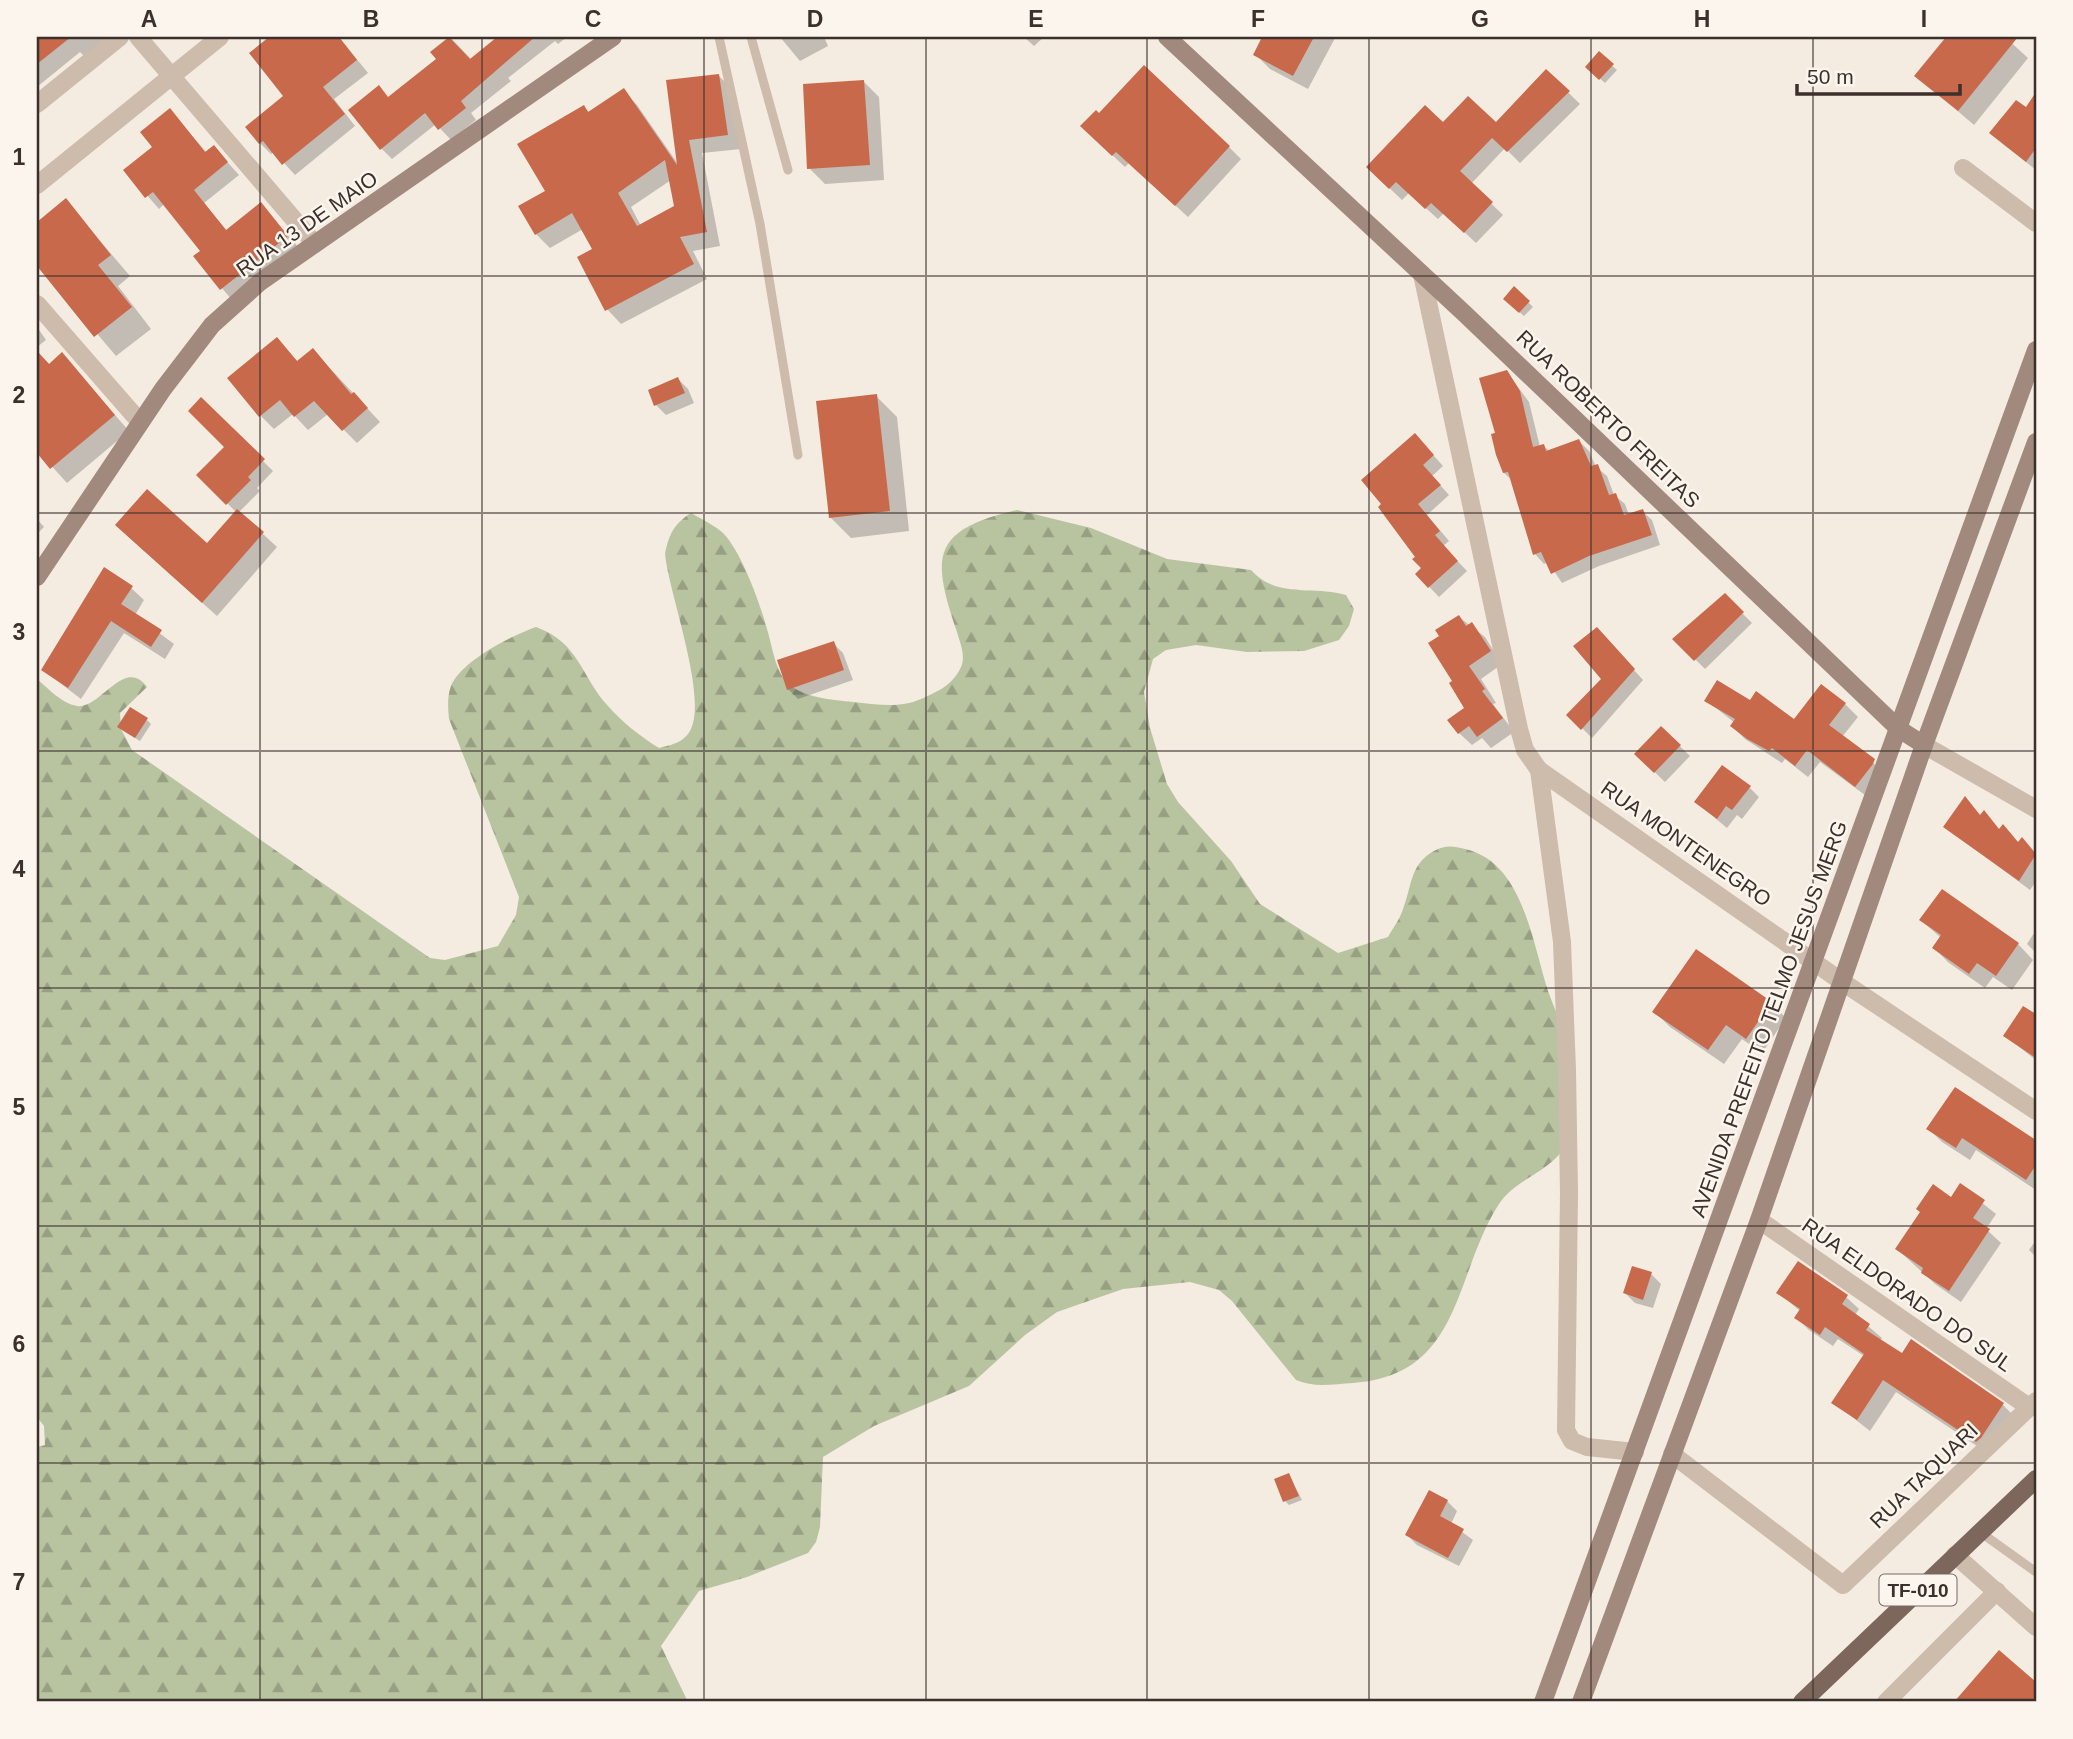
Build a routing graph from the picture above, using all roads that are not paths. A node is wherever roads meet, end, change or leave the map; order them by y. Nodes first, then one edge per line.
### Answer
1 (120, 37) edge
2 (138, 37) edge
3 (220, 37) edge
4 (613, 37) edge
5 (719, 37) edge
6 (751, 37) edge
7 (1167, 37) edge
8 (171, 76) junction
9 (37, 104) edge
10 (1963, 168) dead end
11 (788, 170) dead end
12 (37, 185) edge
13 (2036, 223) edge
14 (316, 244) junction
15 (1422, 274) junction
16 (37, 304) edge
17 (2036, 351) edge
18 (140, 422) junction
19 (2036, 442) edge
20 (798, 456) dead end
21 (37, 577) edge
22 (1899, 729) junction
23 (1924, 745) junction
24 (1539, 770) junction
25 (2033, 800) edge
26 (1814, 960) junction
27 (1841, 981) junction
28 (2036, 1111) edge
29 (1759, 1220) junction
30 (2033, 1404) edge
31 (1635, 1452) junction
32 (1672, 1454) junction
33 (2036, 1479) edge
34 (1980, 1532) junction
35 (1955, 1555) junction
36 (2036, 1572) edge
37 (1997, 1591) junction
38 (2036, 1627) edge
39 (1543, 1702) edge
40 (1581, 1702) edge
41 (1802, 1702) edge
42 (1886, 1702) edge

1 - 9 street
2 - 8 street
3 - 8 street
4 - 14 main road, RUA 13 DE MAIO
5 - 20 lane
6 - 11 lane
7 - 15 main road, RUA ROBERTO FREITAS
8 - 12 street
8 - 14 street
10 - 13 street
14 - 18 main road, RUA 13 DE MAIO
15 - 22 main road, RUA ROBERTO FREITAS
15 - 24 street, RUA MONTENEGRO
16 - 18 street
17 - 22 main road, AVENIDA PREFEITO TELMO JESUS MERG
18 - 21 main road, RUA 13 DE MAIO
19 - 23 main road
22 - 23 main road, RUA ROBERTO FREITAS
22 - 26 main road, AVENIDA PREFEITO TELMO JESUS MERG
23 - 25 street, RUA ROBERTO FREITAS
23 - 27 main road
24 - 26 street, RUA MONTENEGRO
24 - 31 street
26 - 27 street, RUA MONTENEGRO
26 - 31 main road, AVENIDA PREFEITO TELMO JESUS MERG
27 - 28 street, RUA MONTENEGRO
27 - 29 main road
29 - 30 street, RUA ELDORADO DO SUL
29 - 32 main road
30 - 32 street, RUA TAQUARI
31 - 39 main road, AVENIDA PREFEITO TELMO JESUS MERG
32 - 40 main road
33 - 34 main road, TF-010
34 - 35 main road, TF-010
34 - 36 lane
35 - 37 street
35 - 41 main road, TF-010
37 - 38 street
37 - 42 street

